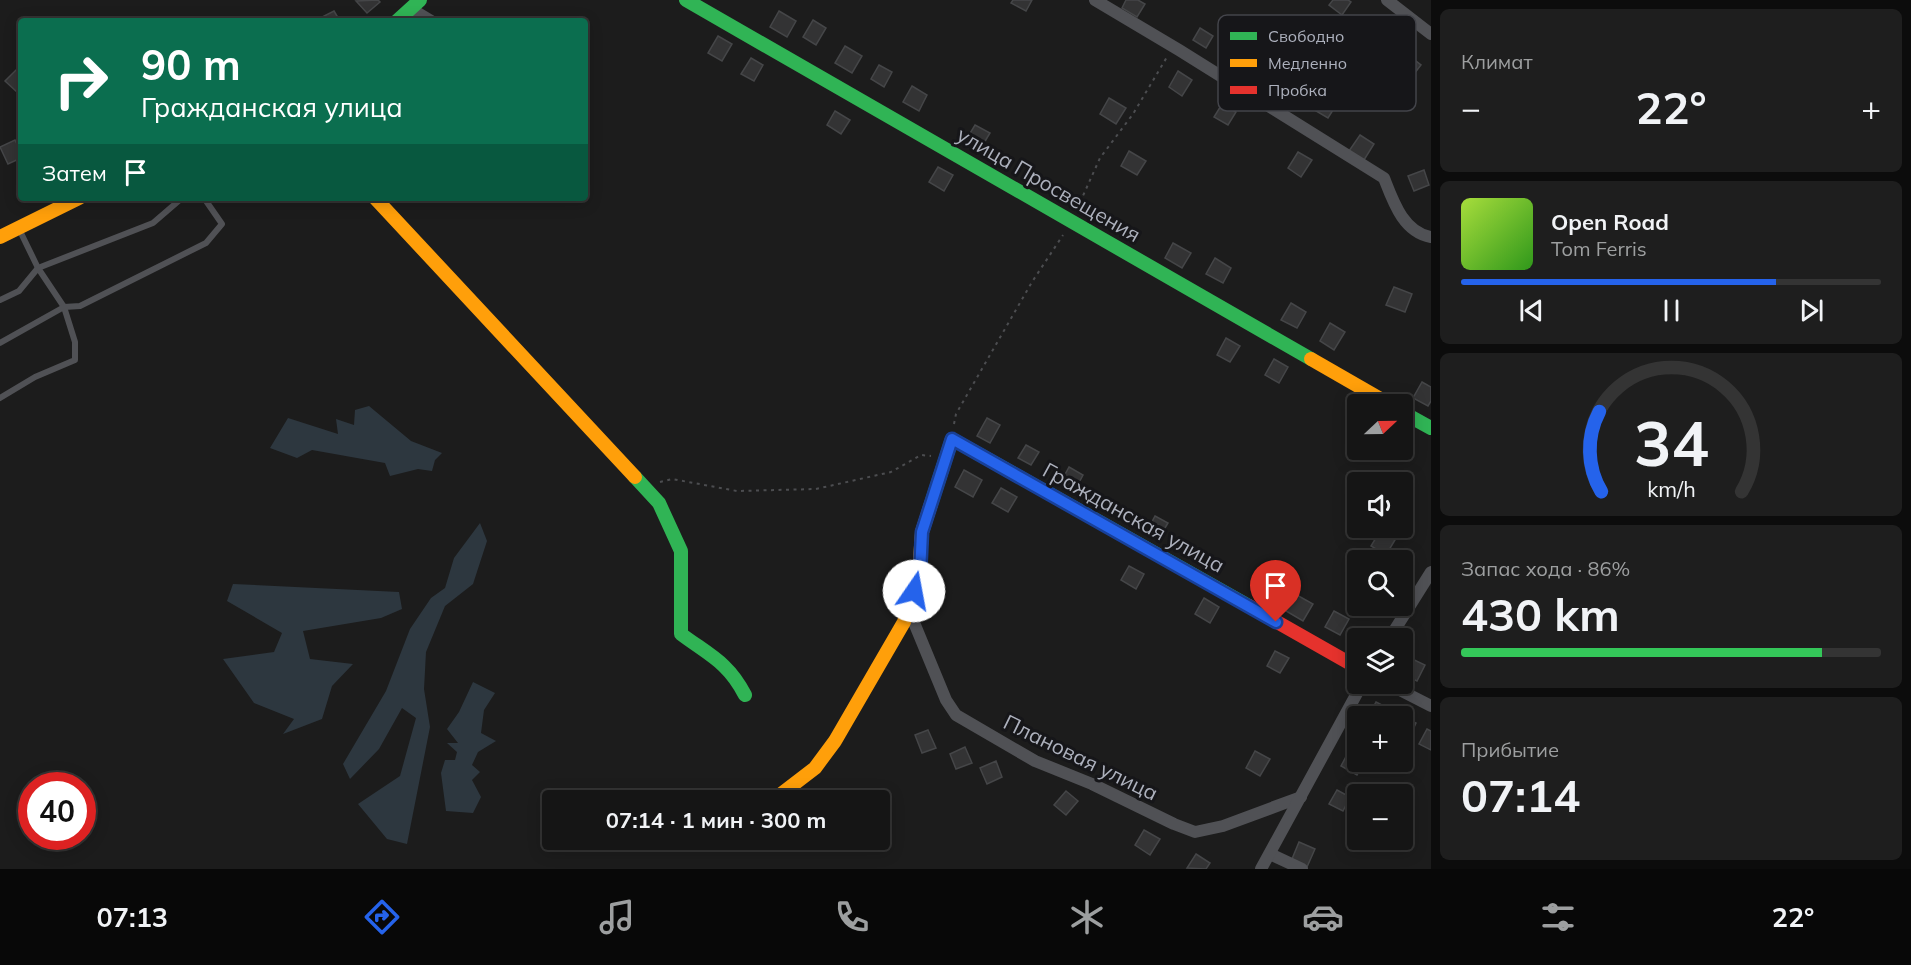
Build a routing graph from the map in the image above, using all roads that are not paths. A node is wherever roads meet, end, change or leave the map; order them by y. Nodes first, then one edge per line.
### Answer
1 (686, 0) edge
2 (1095, 0) edge
3 (1387, 0) edge
4 (416, 4) edge
5 (1406, 15) edge
6 (400, 18) edge
7 (428, 18) edge
8 (1416, 22) edge
9 (1431, 34) edge
10 (1218, 74) edge
11 (1277, 111) edge
12 (73, 201) edge
13 (179, 201) edge
14 (206, 201) edge
15 (378, 201) edge
16 (18, 228) junction
17 (0, 237) edge
18 (1431, 237) edge
19 (38, 268) junction
20 (0, 300) edge
21 (64, 307) junction
22 (0, 343) edge
23 (1372, 394) edge
24 (0, 398) edge
25 (1413, 418) edge
26 (1431, 428) edge
27 (1431, 572) edge
28 (908, 608) junction
29 (1396, 628) edge
30 (1347, 662) edge
31 (1357, 694) edge
32 (1408, 694) edge
33 (746, 695) dead end
34 (1431, 706) edge
35 (786, 790) edge
36 (1301, 797) junction
37 (1270, 854) junction
38 (1261, 869) edge
39 (1302, 869) edge

1 - 23 street, улица Просвещения
2 - 10 street
3 - 5 street
4 - 6 street
4 - 7 street
8 - 9 street
11 - 18 street
12 - 16 street
13 - 19 lane
14 - 21 lane
15 - 33 street
16 - 17 street
16 - 19 lane
19 - 20 lane
19 - 21 lane
21 - 22 lane
21 - 24 lane
25 - 26 street
27 - 29 street
28 - 30 street, Гражданская улица
28 - 35 street
28 - 36 street, Плановая улица
31 - 36 street
32 - 34 street
36 - 37 street
37 - 38 street
37 - 39 street

